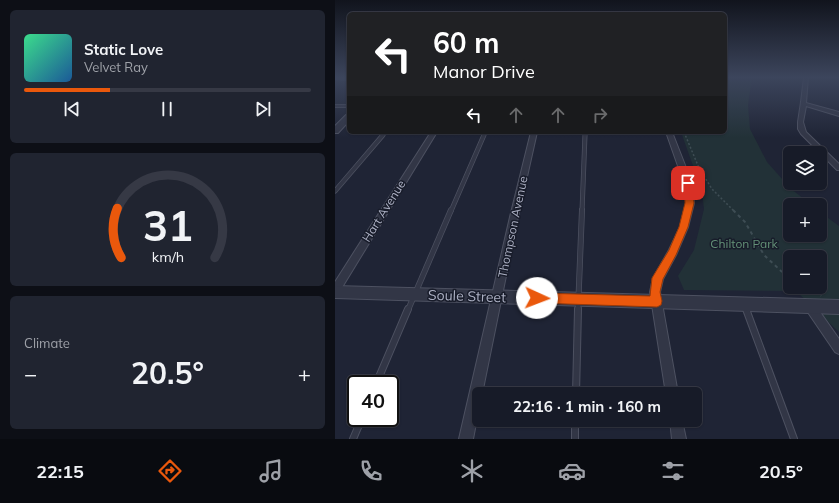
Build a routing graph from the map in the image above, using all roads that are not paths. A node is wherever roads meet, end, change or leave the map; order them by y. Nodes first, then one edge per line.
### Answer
1 (804, 97) edge
2 (804, 104) junction
3 (335, 106) edge
4 (347, 106) edge
5 (839, 114) edge
6 (347, 119) edge
7 (335, 131) edge
8 (383, 134) edge
9 (433, 134) edge
10 (484, 134) edge
11 (534, 134) edge
12 (585, 134) edge
13 (670, 134) edge
14 (839, 168) edge
15 (335, 191) edge
16 (335, 292) edge
17 (415, 295) junction
18 (497, 297) junction
19 (578, 299) junction
20 (657, 301) junction
21 (744, 303) junction
22 (809, 306) junction
23 (839, 307) edge
24 (839, 348) edge
25 (381, 375) edge
26 (576, 387) edge
27 (671, 387) edge
28 (358, 427) edge
29 (575, 427) edge
30 (677, 427) edge
31 (353, 439) edge
32 (466, 439) edge
33 (575, 439) edge
34 (679, 439) edge
35 (794, 439) edge

1 - 2 street
2 - 5 street
2 - 14 street
3 - 4 lane
6 - 7 street
8 - 15 lane
9 - 16 street, Hart Avenue
10 - 17 lane
11 - 18 street, Thompson Avenue
12 - 19 lane
13 - 20 street
16 - 17 street, Soule Street
17 - 18 street, Soule Street
17 - 25 lane
18 - 19 street, Soule Street
18 - 32 street, Thompson Avenue
19 - 20 street, Soule Street
19 - 26 lane
20 - 21 street, Soule Street
20 - 27 street
21 - 22 street, Soule Street
21 - 35 lane
22 - 23 street, Soule Street
22 - 24 street
28 - 31 lane
29 - 33 lane
30 - 34 street

